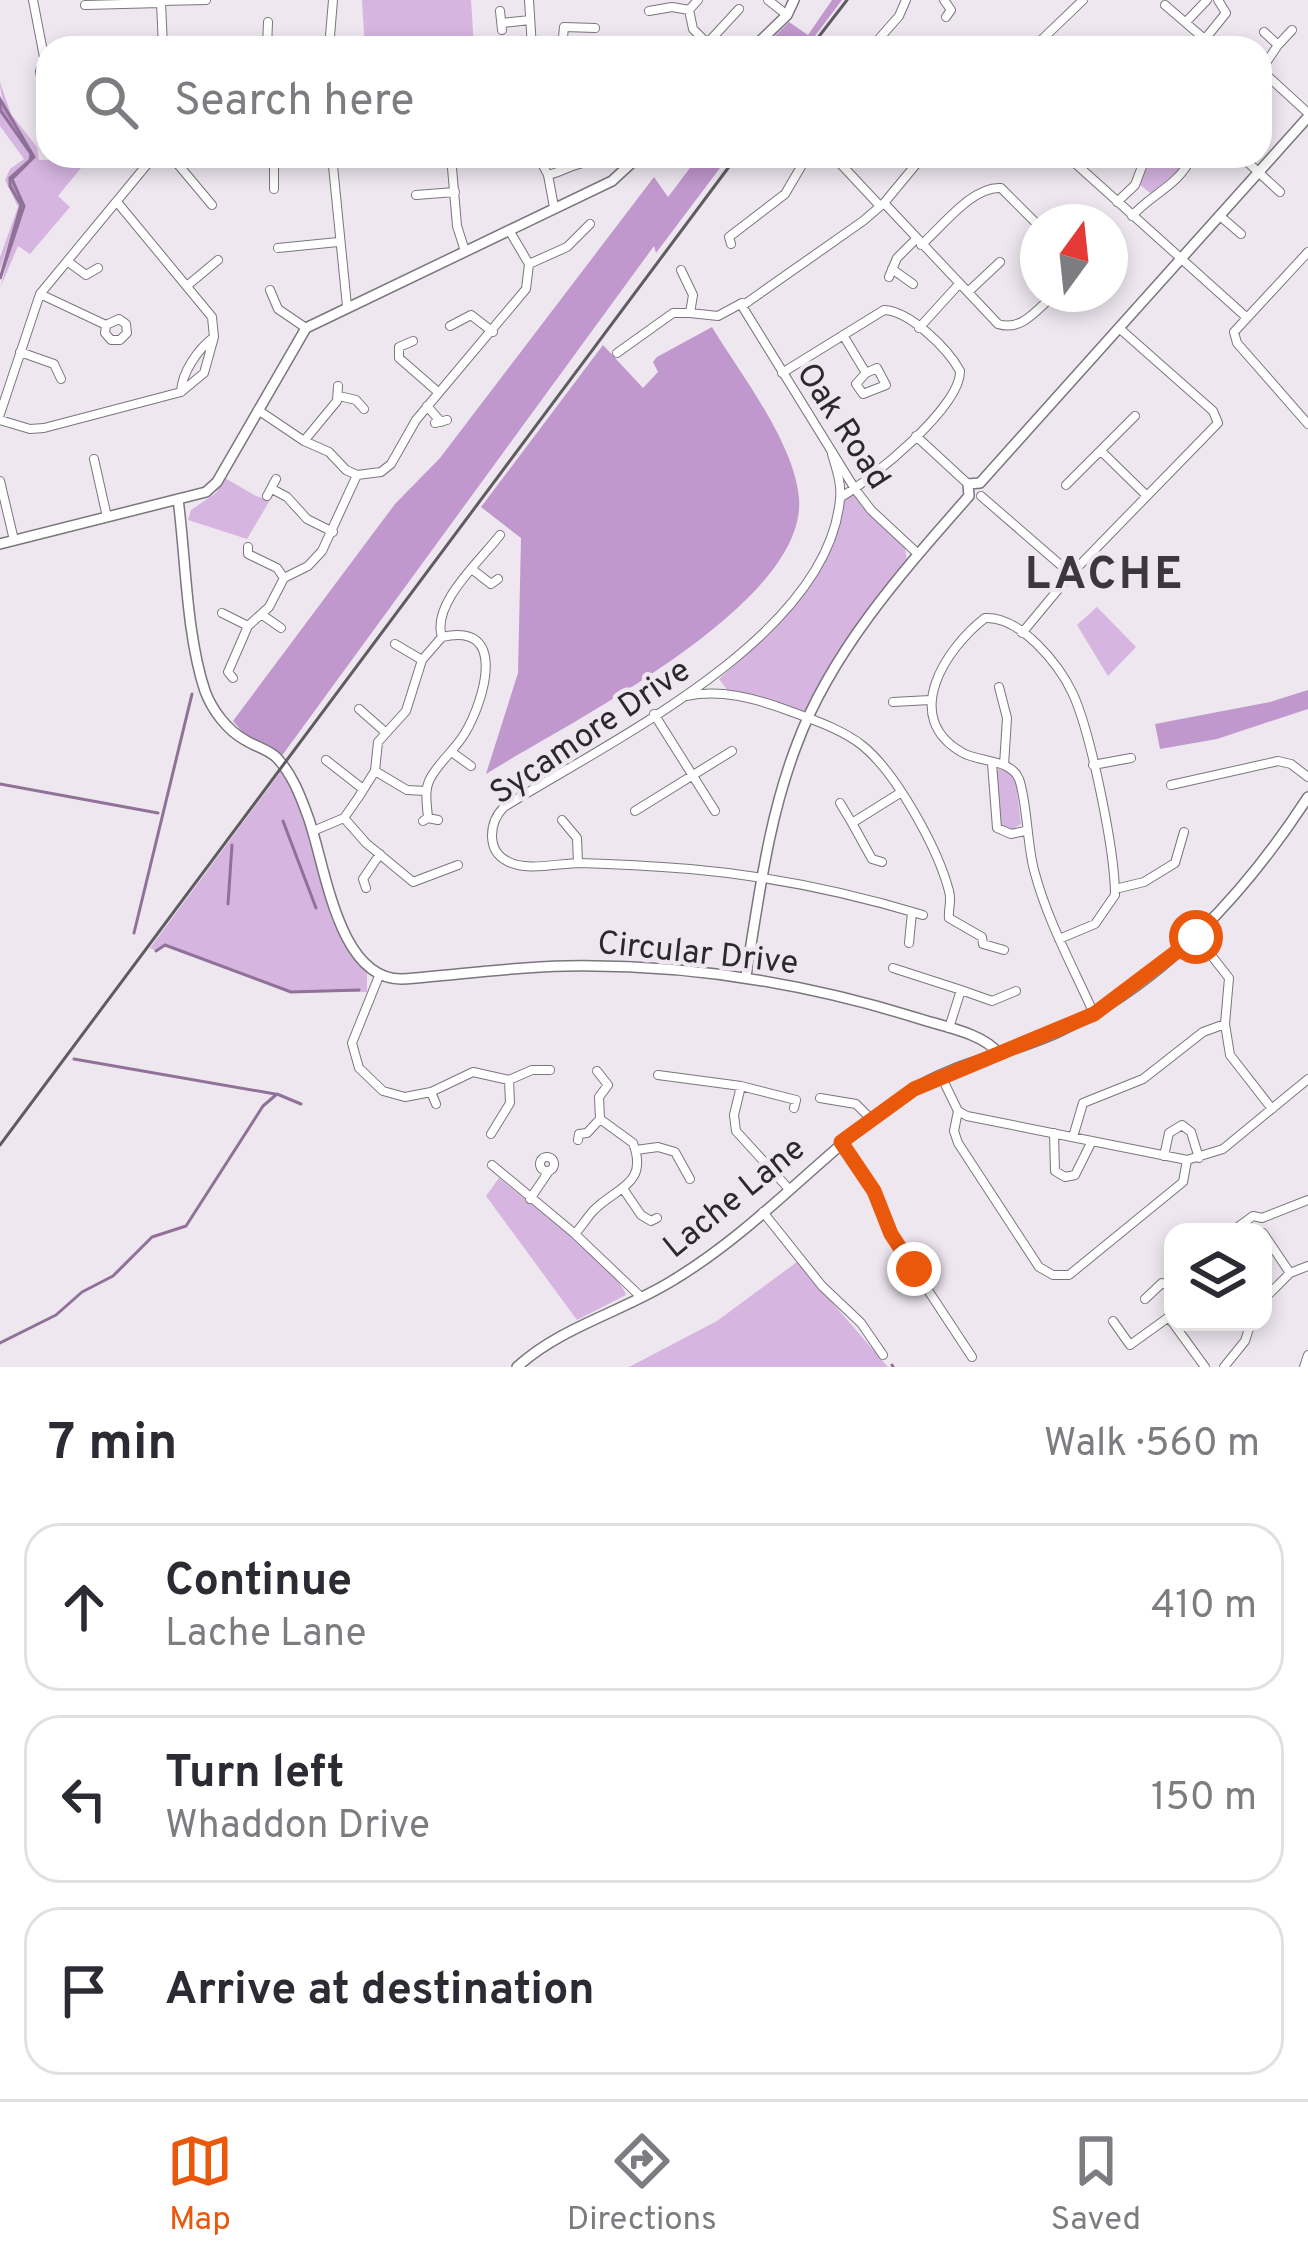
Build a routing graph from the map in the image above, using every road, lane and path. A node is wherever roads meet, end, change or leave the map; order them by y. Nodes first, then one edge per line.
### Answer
1 (33, 0) edge
2 (206, 0) edge
3 (333, 0) edge
4 (529, 0) edge
5 (698, 0) edge
6 (768, 0) edge
7 (794, 0) edge
8 (906, 0) edge
9 (944, 0) edge
10 (1083, 0) edge
11 (1207, 0) edge
12 (1218, 0) edge
13 (100, 2) edge
14 (161, 2) edge
15 (85, 4) dead end
16 (1165, 4) dead end
17 (739, 9) dead end
18 (689, 10) junction
19 (500, 11) dead end
20 (952, 11) dead end
21 (787, 15) junction
22 (530, 20) junction
23 (657, 21) dead end
24 (268, 22) dead end
25 (1186, 22) junction
26 (1292, 30) dead end
27 (589, 31) dead end
28 (1264, 32) dead end
29 (41, 36) edge
30 (162, 36) edge
31 (267, 36) edge
32 (330, 36) edge
33 (531, 36) edge
34 (563, 36) edge
35 (698, 36) edge
36 (715, 36) edge
37 (765, 36) edge
38 (882, 36) edge
39 (1046, 36) edge
40 (1202, 36) edge
41 (1207, 36) edge
42 (1268, 36) edge
43 (1272, 39) edge
44 (1278, 45) junction
45 (1272, 53) edge
46 (1272, 81) edge
47 (1308, 115) edge
48 (1272, 156) edge
49 (144, 168) edge
50 (181, 168) edge
51 (274, 168) edge
52 (333, 168) edge
53 (453, 168) edge
54 (544, 168) edge
55 (565, 168) edge
56 (626, 168) edge
57 (800, 168) edge
58 (846, 168) edge
59 (913, 168) edge
60 (1080, 168) edge
61 (1141, 168) edge
62 (1185, 168) edge
63 (1254, 168) edge
64 (1262, 168) edge
65 (1258, 172) junction
66 (548, 175) junction
67 (274, 189) dead end
68 (455, 192) junction
69 (1280, 192) dead end
70 (416, 195) dead end
71 (117, 202) junction
72 (1117, 202) junction
73 (212, 205) dead end
74 (882, 205) junction
75 (554, 207) junction
76 (1020, 207) edge
77 (1132, 216) junction
78 (1220, 216) junction
79 (509, 230) junction
80 (589, 230) dead end
81 (1241, 234) dead end
82 (727, 237) dead end
83 (338, 242) junction
84 (919, 242) junction
85 (278, 248) dead end
86 (465, 251) junction
87 (1308, 252) edge
88 (1180, 259) junction
89 (218, 260) dead end
90 (67, 261) junction
91 (1000, 262) dead end
92 (530, 264) junction
93 (98, 268) dead end
94 (681, 276) dead end
95 (913, 284) dead end
96 (958, 284) junction
97 (188, 285) junction
98 (270, 290) dead end
99 (968, 292) junction
100 (40, 293) junction
101 (347, 306) junction
102 (743, 308) junction
103 (1035, 312) edge
104 (690, 313) junction
105 (1245, 316) junction
106 (106, 325) dead end
107 (450, 326) dead end
108 (306, 328) junction
109 (919, 328) junction
110 (1119, 328) junction
111 (493, 332) junction
112 (843, 335) junction
113 (214, 337) junction
114 (410, 338) dead end
115 (20, 352) junction
116 (617, 353) dead end
117 (782, 373) junction
118 (866, 373) dead end
119 (61, 379) dead end
120 (182, 392) junction
121 (438, 392) junction
122 (428, 406) junction
123 (364, 409) dead end
124 (258, 410) junction
125 (1135, 416) dead end
126 (0, 417) edge
127 (441, 422) dead end
128 (1308, 424) edge
129 (916, 436) junction
130 (304, 441) junction
131 (1101, 451) junction
132 (832, 454) junction
133 (98, 464) dead end
134 (357, 475) junction
135 (0, 481) edge
136 (1066, 485) dead end
137 (272, 488) dead end
138 (855, 489) junction
139 (974, 490) junction
140 (1148, 496) junction
141 (841, 497) junction
142 (178, 499) junction
143 (107, 517) junction
144 (333, 532) junction
145 (500, 535) dead end
146 (14, 540) junction
147 (0, 544) edge
148 (246, 552) dead end
149 (917, 554) junction
150 (473, 570) junction
151 (1071, 574) junction
152 (284, 578) junction
153 (493, 585) dead end
154 (222, 613) dead end
155 (261, 614) junction
156 (279, 622) dead end
157 (248, 626) junction
158 (1022, 633) junction
159 (442, 637) junction
160 (395, 658) dead end
161 (422, 660) junction
162 (227, 674) dead end
163 (715, 675) junction
164 (1000, 687) dead end
165 (722, 692) junction
166 (682, 696) junction
167 (930, 700) junction
168 (893, 702) dead end
169 (365, 710) dead end
170 (655, 714) junction
171 (808, 718) junction
172 (385, 731) junction
173 (732, 752) dead end
174 (453, 753) junction
175 (1131, 758) dead end
176 (992, 763) junction
177 (1004, 765) junction
178 (1093, 765) junction
179 (328, 766) dead end
180 (471, 766) dead end
181 (375, 771) junction
182 (692, 775) junction
183 (1308, 777) edge
184 (1171, 784) dead end
185 (363, 789) junction
186 (426, 791) junction
187 (899, 793) junction
188 (1308, 797) edge
189 (840, 803) dead end
190 (635, 811) dead end
191 (715, 811) dead end
192 (344, 818) junction
193 (429, 819) dead end
194 (562, 820) dead end
195 (852, 823) junction
196 (313, 831) junction
197 (1025, 831) junction
198 (1184, 832) dead end
199 (380, 854) junction
200 (578, 863) junction
201 (878, 863) dead end
202 (454, 871) dead end
203 (761, 878) junction
204 (361, 881) dead end
205 (1115, 889) junction
206 (912, 912) junction
207 (923, 915) dead end
208 (1196, 937) junction
209 (1059, 939) junction
210 (909, 943) dead end
211 (1004, 950) dead end
212 (893, 968) dead end
213 (380, 976) junction
214 (746, 976) junction
215 (962, 991) junction
216 (1016, 991) dead end
217 (1094, 1014) junction
218 (1225, 1024) junction
219 (949, 1028) junction
220 (999, 1054) junction
221 (550, 1069) dead end
222 (597, 1070) dead end
223 (941, 1076) junction
224 (1308, 1079) edge
225 (508, 1080) junction
226 (741, 1086) junction
227 (666, 1088) dead end
228 (431, 1092) junction
229 (823, 1102) dead end
230 (436, 1103) dead end
231 (794, 1108) dead end
232 (1272, 1109) junction
233 (958, 1111) junction
234 (600, 1119) junction
235 (872, 1119) junction
236 (497, 1130) dead end
237 (1054, 1133) junction
238 (578, 1134) dead end
239 (1072, 1137) junction
240 (1092, 1141) junction
241 (841, 1142) junction
242 (636, 1150) junction
243 (1165, 1156) junction
244 (1199, 1159) junction
245 (1187, 1160) junction
246 (492, 1165) dead end
247 (549, 1171) dead end
248 (691, 1182) dead end
249 (788, 1188) junction
250 (624, 1190) junction
251 (530, 1198) junction
252 (1308, 1200) edge
253 (763, 1212) junction
254 (1262, 1218) junction
255 (652, 1222) dead end
256 (1243, 1223) edge
257 (1262, 1223) edge
258 (575, 1234) junction
259 (1272, 1246) edge
260 (1308, 1267) edge
261 (1290, 1273) junction
262 (1164, 1283) edge
263 (1272, 1291) edge
264 (640, 1296) junction
265 (1145, 1299) dead end
266 (1113, 1321) dead end
267 (1164, 1322) edge
268 (1180, 1331) edge
269 (1248, 1331) edge
270 (1308, 1354) edge
271 (883, 1355) dead end
272 (972, 1357) dead end
273 (1202, 1364) edge
274 (517, 1367) edge
275 (1190, 1367) edge
276 (1224, 1367) edge
277 (1304, 1367) edge

1 - 29 street
2 - 14 street
3 - 32 street
4 - 22 street
5 - 18 street
6 - 21 street
7 - 21 street
8 - 38 street
9 - 20 street
10 - 39 street
11 - 25 street
12 - 41 street
13 - 14 street
13 - 15 street
14 - 30 street
16 - 25 street
17 - 36 street
18 - 23 street
18 - 35 street
19 - 22 street
21 - 37 street
22 - 33 street
24 - 31 street
25 - 40 street
26 - 44 street
27 - 34 street
28 - 42 street
43 - 44 street
44 - 45 street
46 - 47 street
47 - 48 street
49 - 71 street
50 - 73 street
51 - 67 street
52 - 83 street
53 - 68 street
54 - 66 street
55 - 66 street
56 - 75 street
57 - 82 street
58 - 74 street
59 - 74 street
60 - 72 street
61 - 72 street
62 - 77 street
63 - 65 street
64 - 65 street
65 - 69 street
65 - 78 street
66 - 75 street
68 - 70 street
68 - 86 street
71 - 90 street
71 - 97 street
72 - 77 street
74 - 84 street
74 - 102 street
75 - 79 street
76 - 84 street
77 - 88 street
78 - 81 street
78 - 88 street
79 - 86 street
79 - 92 street
80 - 92 street
83 - 85 street
83 - 101 street
84 - 95 street
84 - 96 street
86 - 101 street
87 - 105 street
88 - 105 street
88 - 110 street
89 - 97 street
90 - 93 street
90 - 100 street
91 - 99 street
92 - 111 street
94 - 104 street
96 - 99 street
96 - 109 street
97 - 113 street
98 - 108 street
99 - 103 street
100 - 106 street
100 - 115 street
101 - 108 street
102 - 104 street
102 - 117 street, Oak Road
104 - 116 street
105 - 128 street
107 - 111 street
108 - 124 street
109 - 112 street
109 - 129 street
110 - 139 street
110 - 140 street
111 - 121 street
112 - 117 street
112 - 118 street
113 - 120 street
113 - 120 street
114 - 121 street
115 - 119 street
115 - 126 street
117 - 132 street, Oak Road
120 - 126 street
121 - 122 street
122 - 127 street
122 - 134 street
123 - 130 street
124 - 130 street
124 - 142 street
125 - 131 street
129 - 138 street
129 - 139 street
130 - 134 street
131 - 136 street
131 - 140 street
132 - 138 street, Oak Road
132 - 141 street
133 - 143 street
134 - 144 street
135 - 146 street
137 - 144 street
138 - 141 street
138 - 149 street, Oak Road
139 - 149 street
139 - 151 street
140 - 151 street
141 - 163 street, Sycamore Drive
142 - 143 street
142 - 196 street
143 - 146 street
144 - 152 street
145 - 150 street
146 - 147 street
148 - 152 street
149 - 171 street
150 - 153 street
150 - 159 street
151 - 158 street
152 - 155 street
154 - 157 street
155 - 156 street
155 - 157 street
157 - 162 street
158 - 167 street
158 - 178 street
159 - 161 street
159 - 174 street
160 - 161 street
161 - 172 street
163 - 165 street
163 - 166 street, Sycamore Drive
164 - 177 street
165 - 166 street
165 - 171 street
166 - 170 street, Sycamore Drive
167 - 168 street
167 - 176 street
169 - 172 street
170 - 182 street
170 - 200 street, Sycamore Drive
171 - 187 street
171 - 203 street
172 - 181 street
173 - 182 street
174 - 180 street
174 - 186 street
175 - 178 street
176 - 177 street
176 - 197 street
177 - 197 street
178 - 205 street
179 - 185 street
181 - 185 street
181 - 186 street
182 - 190 street
182 - 191 street
183 - 184 street
185 - 192 street
186 - 193 street
187 - 195 street
187 - 211 street
188 - 208 street, Lache Lane
189 - 195 street
192 - 196 street
192 - 199 street
194 - 200 street
195 - 201 street
196 - 213 street
197 - 209 street
198 - 205 street
199 - 202 street
199 - 204 street
200 - 203 street, Sycamore Drive
203 - 206 street, Sycamore Drive
203 - 214 street
205 - 209 street
206 - 207 street, Sycamore Drive
206 - 210 street
208 - 217 street, Lache Lane
208 - 218 street
209 - 217 street
212 - 215 street
213 - 214 street, Circular Drive
213 - 228 street
214 - 219 street, Circular Drive
215 - 216 street
215 - 219 street
217 - 220 street, Lache Lane
218 - 232 street
218 - 239 street
219 - 220 street, Circular Drive
220 - 223 street, Lache Lane
221 - 225 street
222 - 234 street
223 - 233 street
223 - 235 street, Lache Lane
224 - 232 street
225 - 228 street
225 - 236 street
226 - 227 street
226 - 231 street
226 - 249 street
228 - 230 street
229 - 235 street
232 - 244 street
233 - 237 street
233 - 245 street
234 - 238 street
234 - 242 street
235 - 241 street, Lache Lane
237 - 239 street
237 - 240 street
239 - 240 street
240 - 243 street
241 - 249 street, Lache Lane
241 - 272 street
242 - 248 street
242 - 250 street
243 - 244 street
243 - 245 street
244 - 245 street
246 - 251 street
247 - 251 street
249 - 253 street, Lache Lane
250 - 255 street
250 - 258 street
251 - 258 street
252 - 254 street
253 - 264 street, Lache Lane
253 - 271 street
254 - 256 street
254 - 257 street
258 - 264 street
259 - 261 street
260 - 261 street
261 - 263 street
262 - 265 street
264 - 274 street, Lache Lane
266 - 267 street
268 - 273 street
269 - 276 street
270 - 277 street
273 - 275 street

